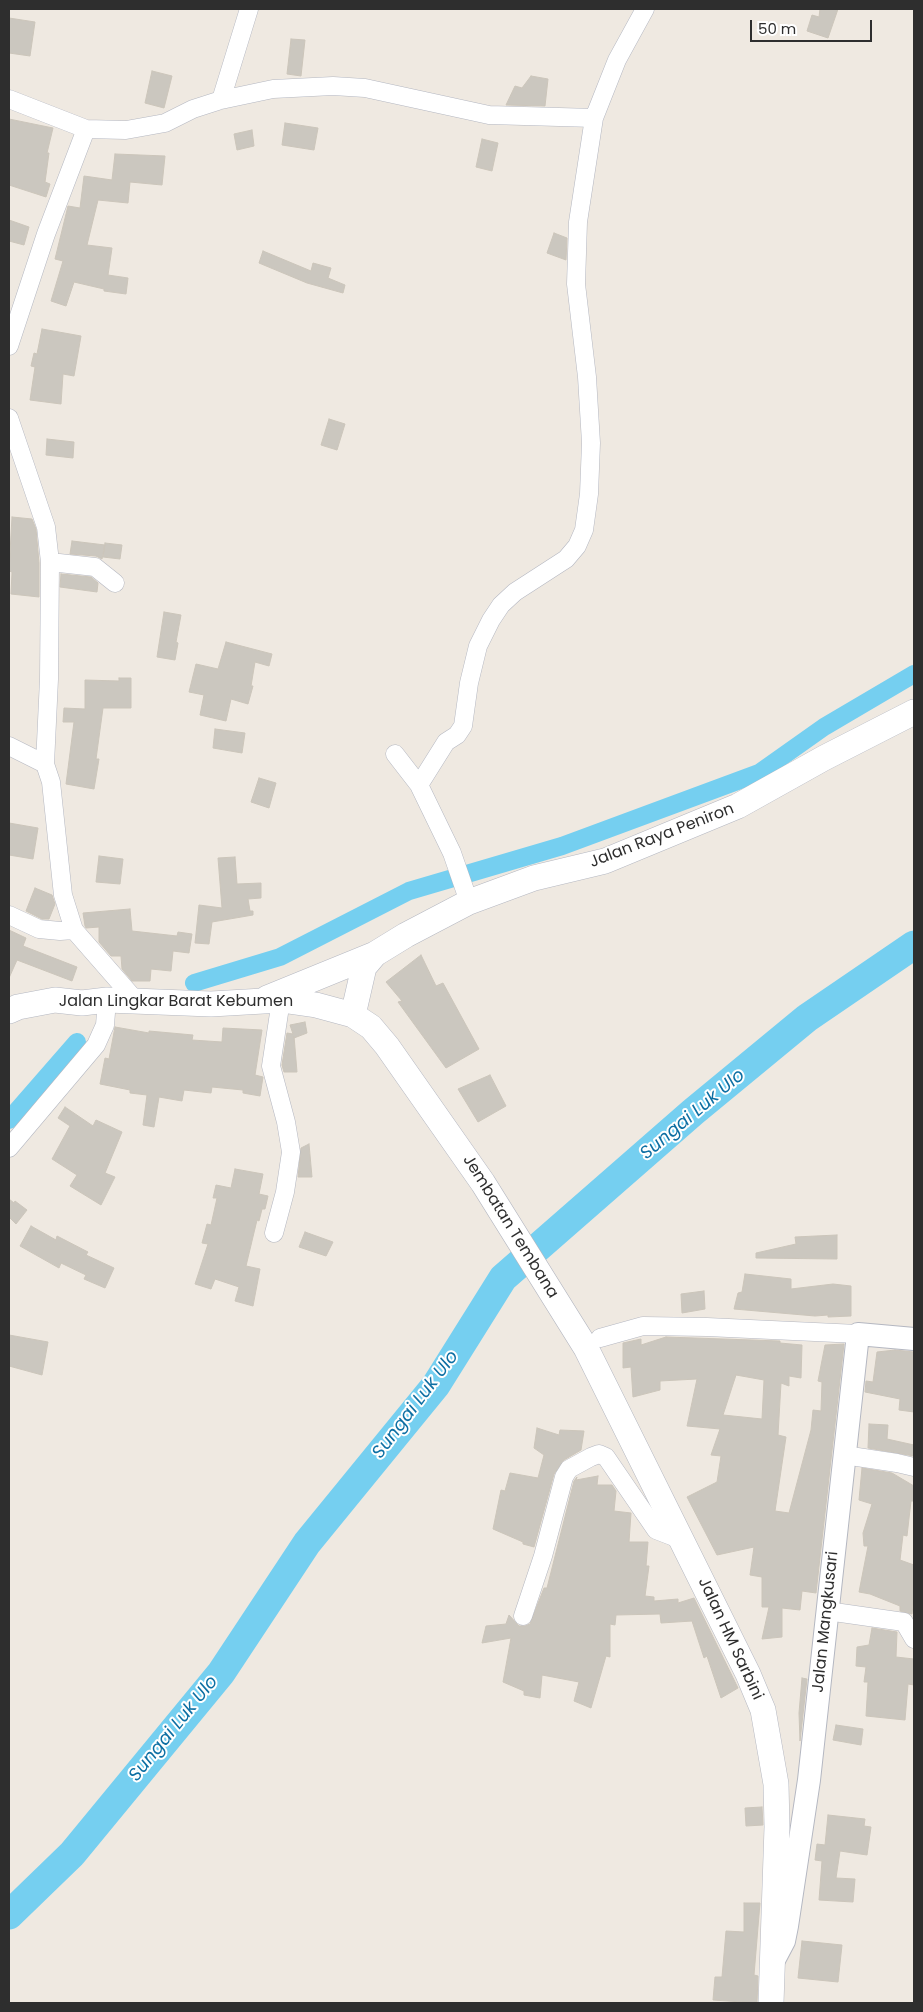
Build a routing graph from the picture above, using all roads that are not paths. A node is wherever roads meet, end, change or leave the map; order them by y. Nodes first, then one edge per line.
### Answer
1 (249, 9) edge
2 (645, 9) edge
3 (9, 99) edge
4 (221, 100) junction
5 (594, 118) junction
6 (86, 129) junction
7 (9, 346) edge
8 (9, 418) edge
9 (50, 562) junction
10 (115, 583) dead end
11 (914, 712) edge
12 (9, 746) edge
13 (395, 754) dead end
14 (45, 764) junction
15 (418, 785) junction
16 (469, 902) junction
17 (9, 915) edge
18 (74, 930) junction
19 (375, 954) junction
20 (107, 1000) junction
21 (281, 1000) junction
22 (136, 1002) junction
23 (255, 1003) junction
24 (9, 1012) edge
25 (353, 1015) junction
26 (441, 1122) joint
27 (9, 1148) edge
28 (274, 1233) dead end
29 (576, 1333) joint
30 (858, 1334) junction
31 (600, 1338) dead end
32 (914, 1339) edge
33 (844, 1455) junction
34 (914, 1467) edge
35 (682, 1540) junction
36 (828, 1611) junction
37 (523, 1616) dead end
38 (914, 1639) edge
39 (772, 1963) junction
40 (771, 2003) edge

1 - 4 street
2 - 5 street
3 - 6 street
4 - 5 street
4 - 6 street
5 - 15 street
6 - 7 street
8 - 9 street
9 - 10 street
9 - 14 street
11 - 16 main road, Jalan Raya Peniron
12 - 14 street
13 - 15 street
14 - 18 street
15 - 16 street
16 - 19 main road, Jalan Raya Peniron
17 - 18 street
18 - 22 street
19 - 23 main road, Jalan Raya Peniron
19 - 25 main road, Jalan Raya Peniron
20 - 22 main road, Jalan Lingkar Barat Kebumen
20 - 24 main road, Jalan Lingkar Barat Kebumen
20 - 27 street
21 - 23 main road, Jalan Lingkar Barat Kebumen
21 - 25 main road, Jalan Lingkar Barat Kebumen
21 - 28 street
22 - 23 main road, Jalan Lingkar Barat Kebumen
25 - 26 main road, Jalan Lingkar Barat Kebumen
26 - 29 main road, Jembatan Tembana
29 - 35 main road, Jalan HM Sarbini
30 - 31 street
30 - 32 street
30 - 33 street, Jalan Mangkusari
33 - 34 street
33 - 36 street, Jalan Mangkusari
35 - 37 street
35 - 39 main road, Jalan HM Sarbini
36 - 38 street
36 - 39 street, Jalan Mangkusari
39 - 40 main road, Jalan HM Sarbini

